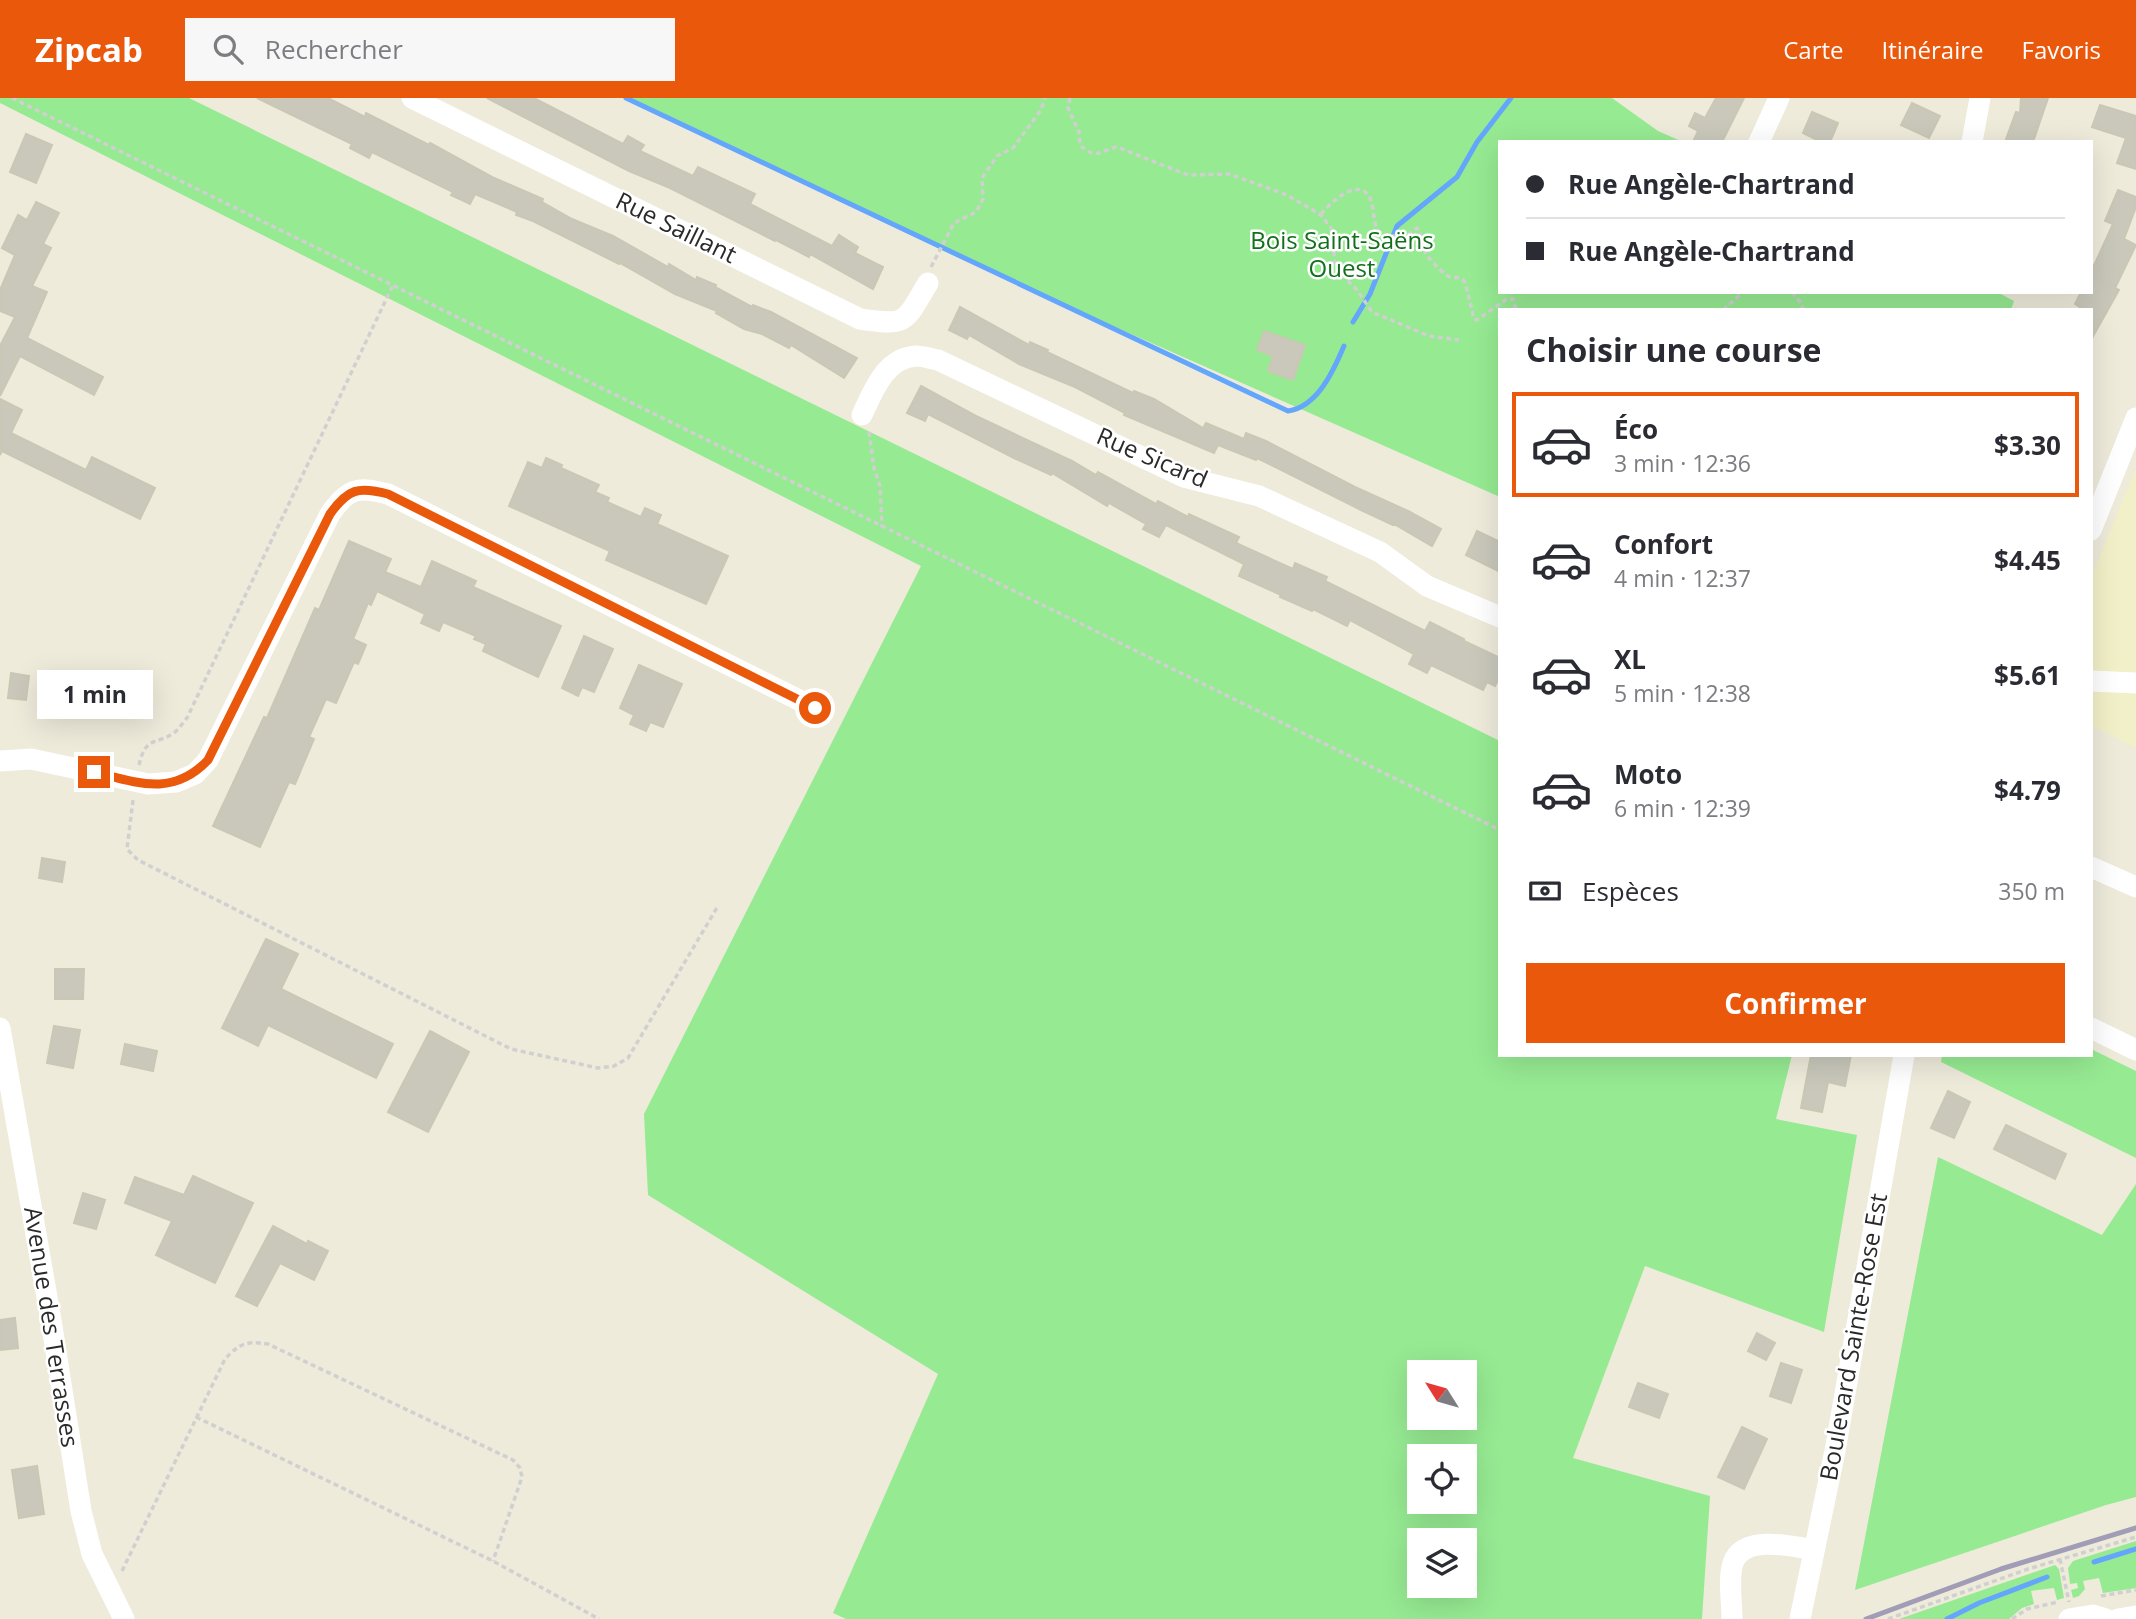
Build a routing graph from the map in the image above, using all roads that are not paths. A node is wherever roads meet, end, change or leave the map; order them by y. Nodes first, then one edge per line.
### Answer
1 (412, 98) edge
2 (1779, 98) edge
3 (1980, 98) edge
4 (1760, 140) edge
5 (1972, 140) edge
6 (928, 282) road end
7 (862, 415) road end
8 (2136, 418) edge
9 (2093, 525) edge
10 (1498, 616) edge
11 (2093, 681) edge
12 (2136, 683) edge
13 (815, 708) dead end
14 (0, 761) edge
15 (2093, 868) edge
16 (2136, 887) edge
17 (0, 1028) edge
18 (2093, 1029) edge
19 (2136, 1050) edge
20 (1904, 1057) edge
21 (1814, 1550) junction
22 (2069, 1611) edge
23 (2136, 1616) edge
24 (124, 1619) edge
25 (1732, 1619) edge
26 (1800, 1619) edge
27 (2106, 1619) edge
28 (2118, 1619) edge

1 - 6 street, Rue Saillant
2 - 4 street
3 - 5 street
7 - 10 street, Rue Sicard
8 - 9 street
11 - 12 street
13 - 14 street
15 - 16 street
17 - 24 street, Avenue des Terrasses
18 - 19 street
20 - 21 street, Boulevard Sainte-Rose Est
21 - 25 street
21 - 26 street, Boulevard Sainte-Rose Est
22 - 27 street
23 - 28 street

